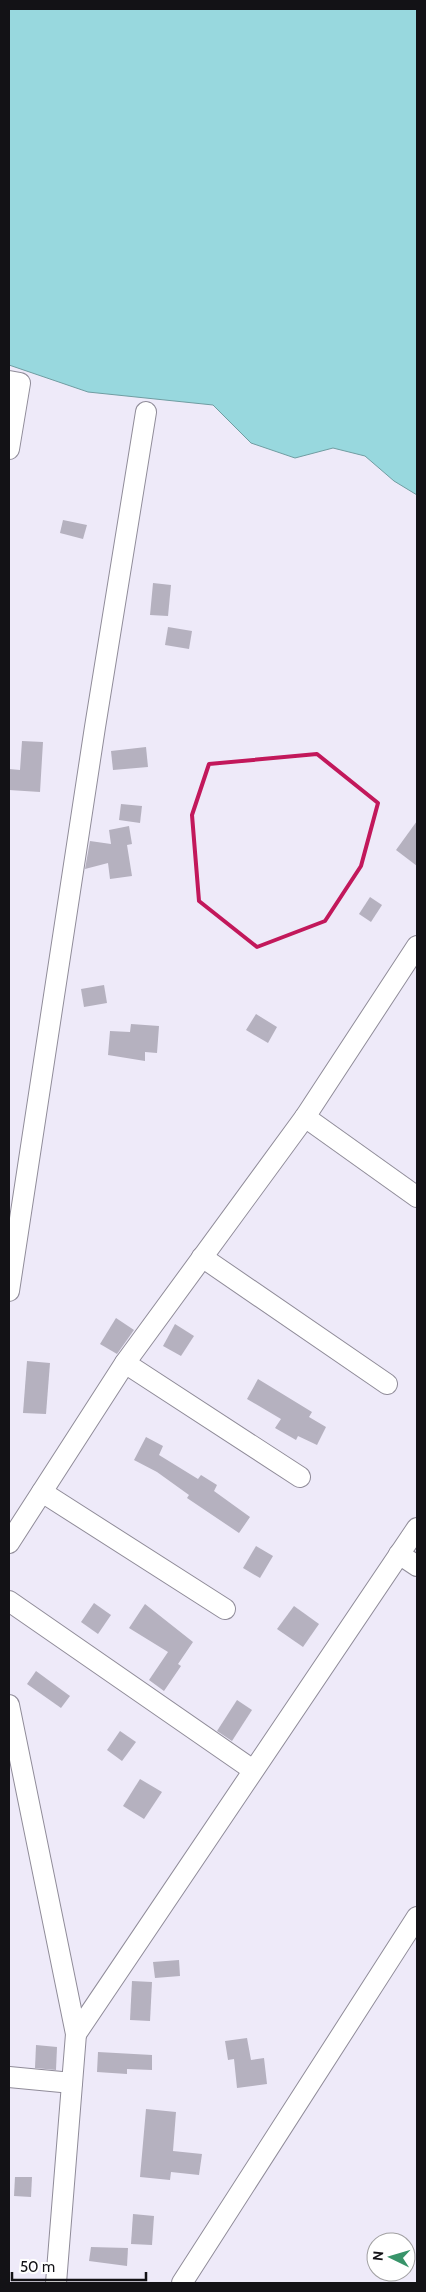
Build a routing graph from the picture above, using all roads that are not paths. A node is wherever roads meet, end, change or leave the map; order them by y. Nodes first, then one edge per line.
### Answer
1 (9, 381) edge
2 (146, 412) dead end
3 (9, 449) edge
4 (417, 946) edge
5 (305, 1117) junction
6 (417, 1197) edge
7 (202, 1257) junction
8 (9, 1291) edge
9 (125, 1363) junction
10 (387, 1384) dead end
11 (300, 1477) dead end
12 (42, 1492) junction
13 (417, 1528) edge
14 (9, 1543) edge
15 (399, 1554) junction
16 (417, 1566) edge
17 (9, 1601) edge
18 (225, 1609) dead end
19 (9, 1705) edge
20 (253, 1770) junction
21 (417, 1917) edge
22 (76, 2034) junction
23 (9, 2077) edge
24 (72, 2083) junction
25 (56, 2283) edge
26 (182, 2283) edge

1 - 3 street
2 - 8 street
4 - 5 street
5 - 6 street
5 - 7 street
7 - 9 street
7 - 10 street
9 - 11 street
9 - 12 street
12 - 14 street
12 - 18 street
13 - 15 street
15 - 16 street
15 - 20 street
17 - 20 street
19 - 22 street
20 - 22 street
21 - 26 street
22 - 24 street
23 - 24 street
24 - 25 street

